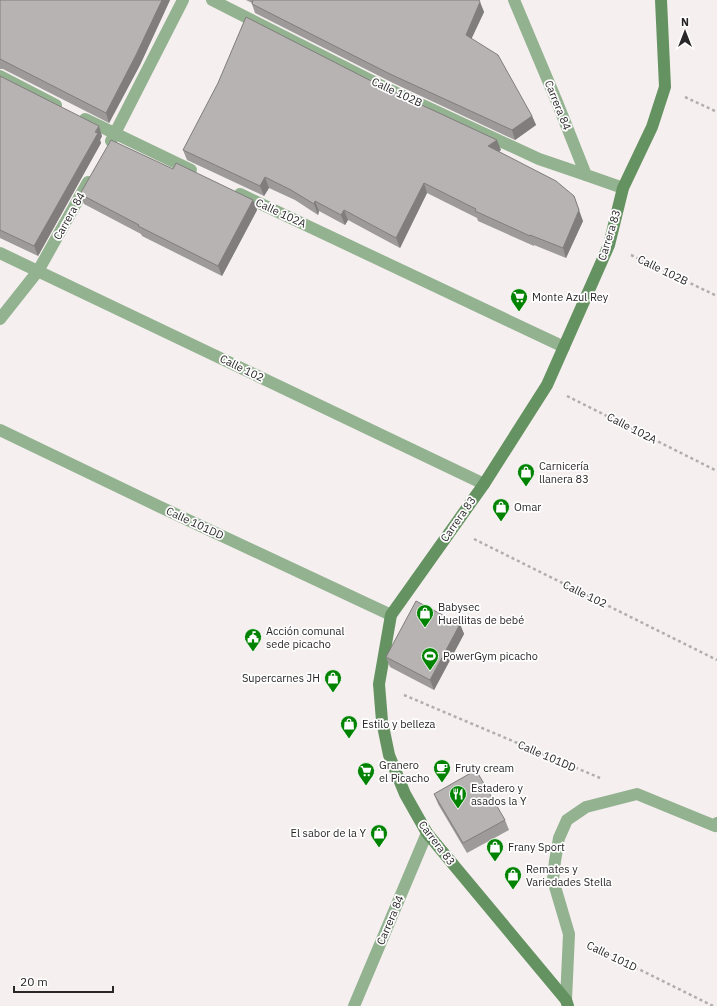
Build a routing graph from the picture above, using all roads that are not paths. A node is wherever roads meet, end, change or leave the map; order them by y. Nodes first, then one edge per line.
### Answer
1 (183, 0) edge
2 (212, 0) edge
3 (514, 0) edge
4 (661, 0) edge
5 (0, 76) edge
6 (115, 134) junction
7 (104, 154) edge
8 (93, 173) edge
9 (200, 175) edge
10 (586, 175) junction
11 (229, 188) edge
12 (623, 188) junction
13 (0, 253) edge
14 (38, 271) junction
15 (0, 319) edge
16 (564, 347) junction
17 (0, 430) edge
18 (484, 484) junction
19 (391, 615) junction
20 (716, 825) edge
21 (427, 833) junction
22 (567, 1003) edge
23 (354, 1006) edge

1 - 6 street
2 - 10 street, Calle 102B
3 - 10 street, Carrera 84
4 - 12 street, Carrera 83
5 - 6 street
6 - 7 street
6 - 9 street
8 - 14 street, Carrera 84
10 - 12 street
11 - 16 street, Calle 102A
12 - 16 street, Carrera 83
13 - 14 street, Calle 102
14 - 15 street, Carrera 84
14 - 18 street, Calle 102
16 - 18 street, Carrera 83
17 - 19 street, Calle 101DD
18 - 19 street, Carrera 83
19 - 21 street, Carrera 83
20 - 22 street, Calle 101D
21 - 22 street, Carrera 83
21 - 23 street, Carrera 84

